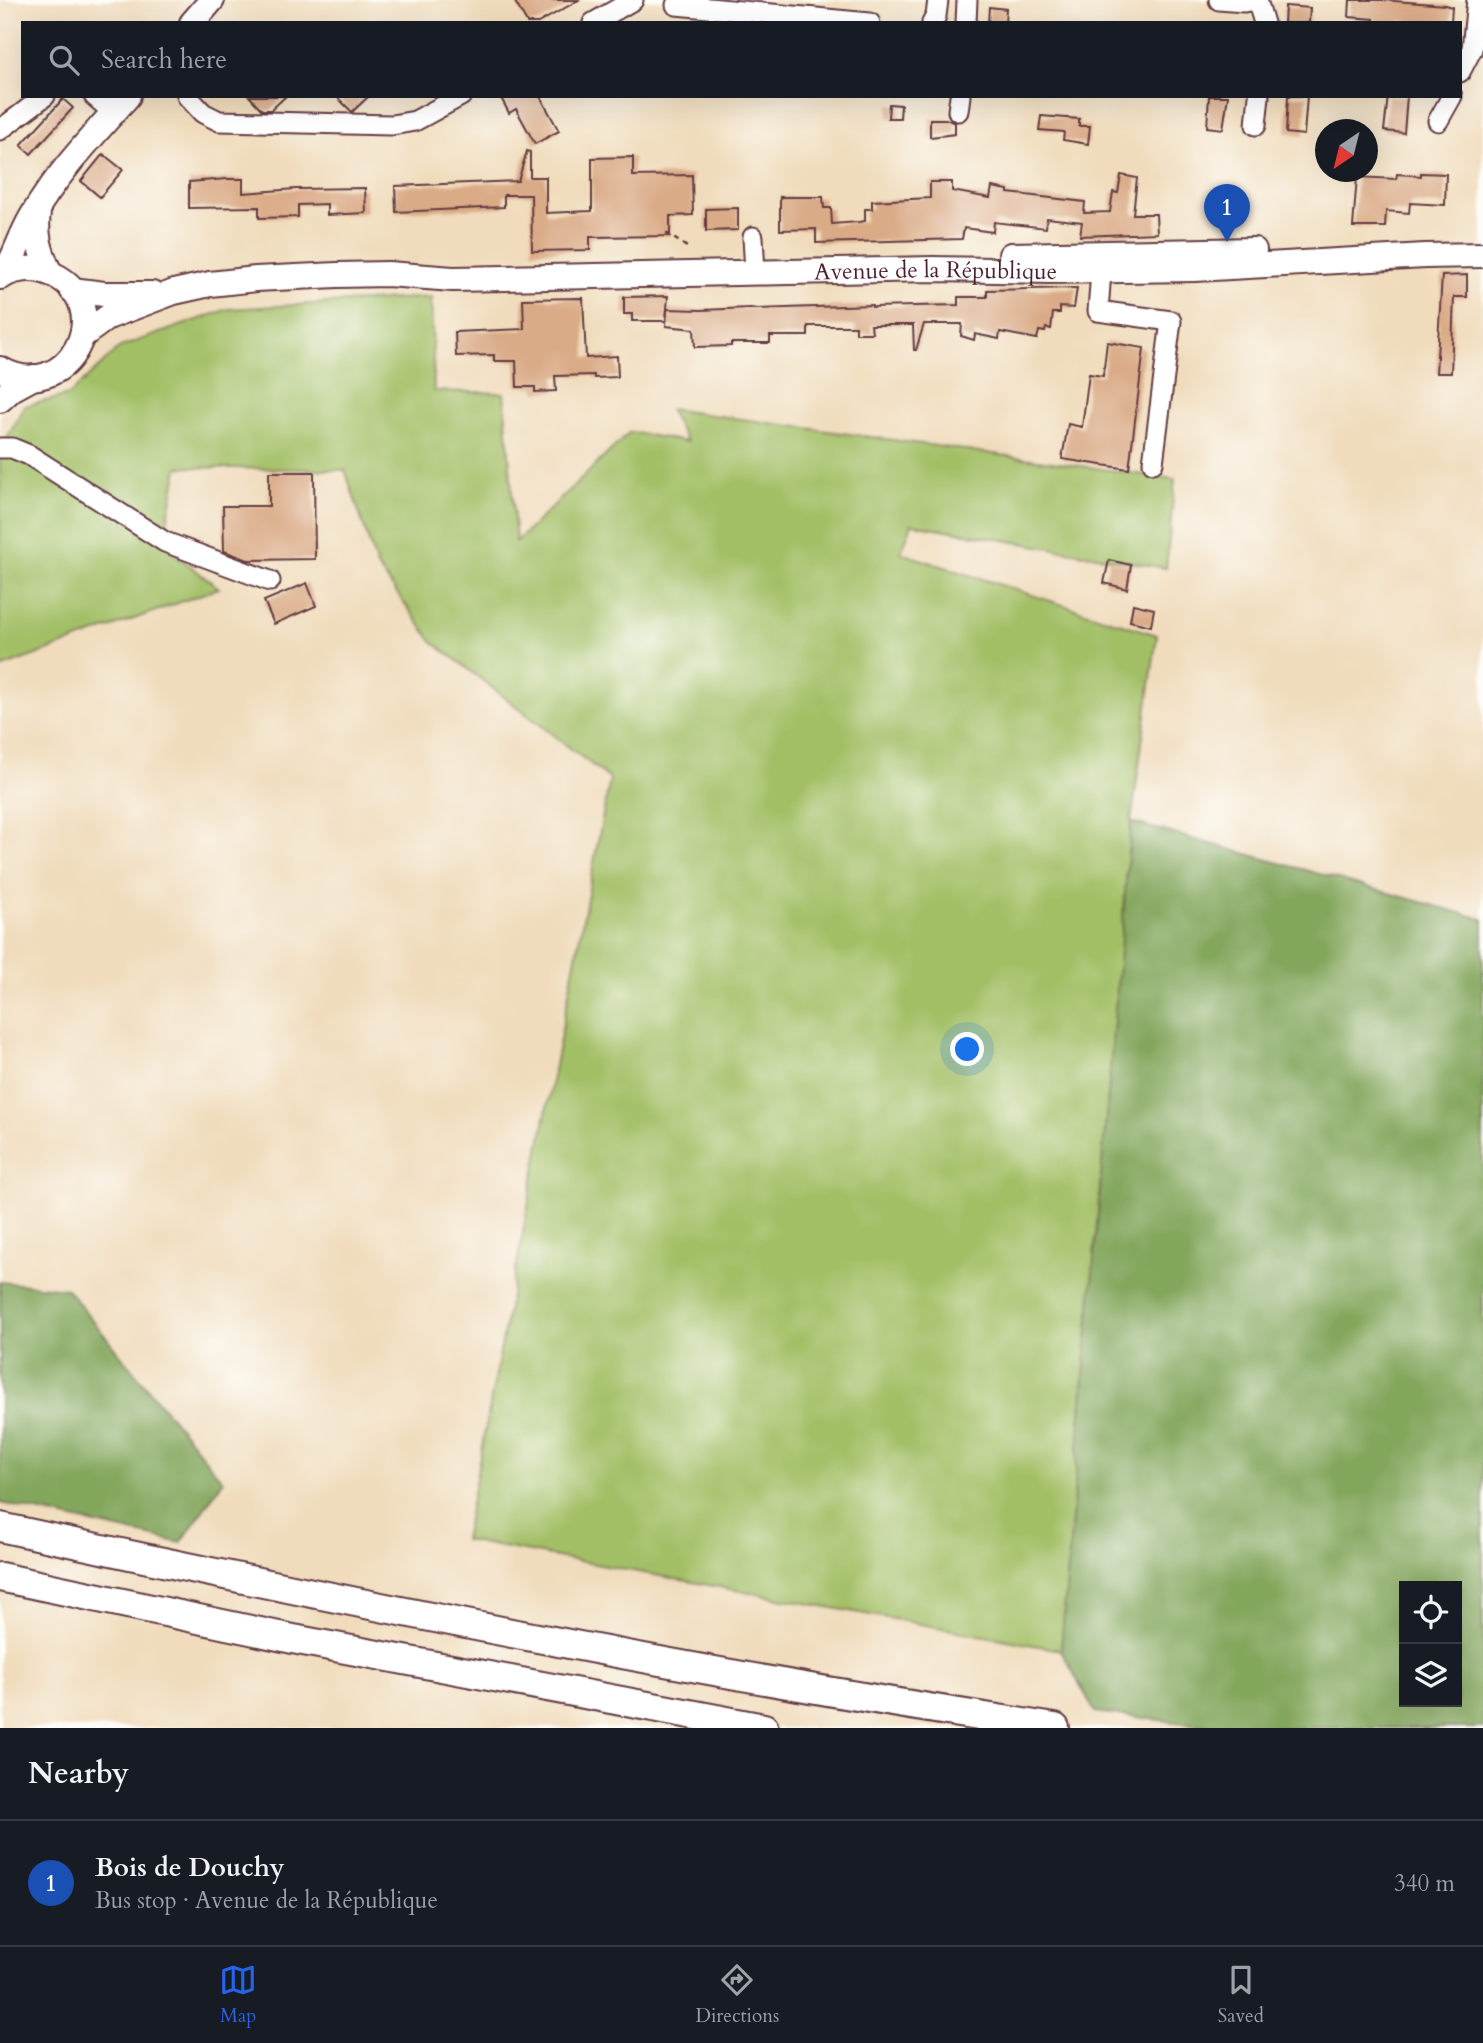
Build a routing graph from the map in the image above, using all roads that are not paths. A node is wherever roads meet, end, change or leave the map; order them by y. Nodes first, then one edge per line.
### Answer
1 (212, 0) edge
2 (634, 0) edge
3 (939, 0) edge
4 (967, 0) edge
5 (1219, 0) edge
6 (1255, 0) edge
7 (1477, 0) edge
8 (677, 5) dead end
9 (194, 21) edge
10 (597, 21) edge
11 (849, 21) edge
12 (933, 21) edge
13 (965, 21) edge
14 (1263, 21) edge
15 (1462, 68) edge
16 (42, 98) edge
17 (101, 98) edge
18 (189, 98) edge
19 (457, 98) edge
20 (1259, 98) edge
21 (1451, 98) edge
22 (121, 104) edge
23 (1438, 121) dead end
24 (1256, 125) dead end
25 (0, 130) edge
26 (39, 204) junction
27 (1483, 244) edge
28 (1483, 254) edge
29 (1102, 262) junction
30 (50, 273) junction
31 (1, 277) edge
32 (72, 290) junction
33 (174, 292) junction
34 (82, 336) junction
35 (0, 369) edge
36 (34, 377) junction
37 (0, 400) edge
38 (0, 448) edge
39 (1153, 463) dead end
40 (270, 581) dead end
41 (0, 1527) edge
42 (0, 1577) edge
43 (764, 1728) edge
44 (1055, 1728) edge

1 - 9 main road
2 - 10 street
3 - 12 street
4 - 13 street
5 - 6 street
6 - 14 street
7 - 15 street
8 - 11 street
16 - 25 street
17 - 22 street
18 - 19 street
20 - 24 street
21 - 23 street
22 - 26 main road
26 - 30 main road
26 - 31 main road
27 - 29 main road, Avenue de la République
28 - 29 main road, Avenue de la République
29 - 33 main road, Avenue de la République
29 - 39 street
30 - 31 main road
30 - 32 main road
32 - 33 main road, Avenue de la République
32 - 34 main road
33 - 34 main road, Avenue de la République
34 - 36 main road
35 - 36 main road
36 - 37 main road
38 - 40 street
41 - 44 highway
42 - 43 highway

